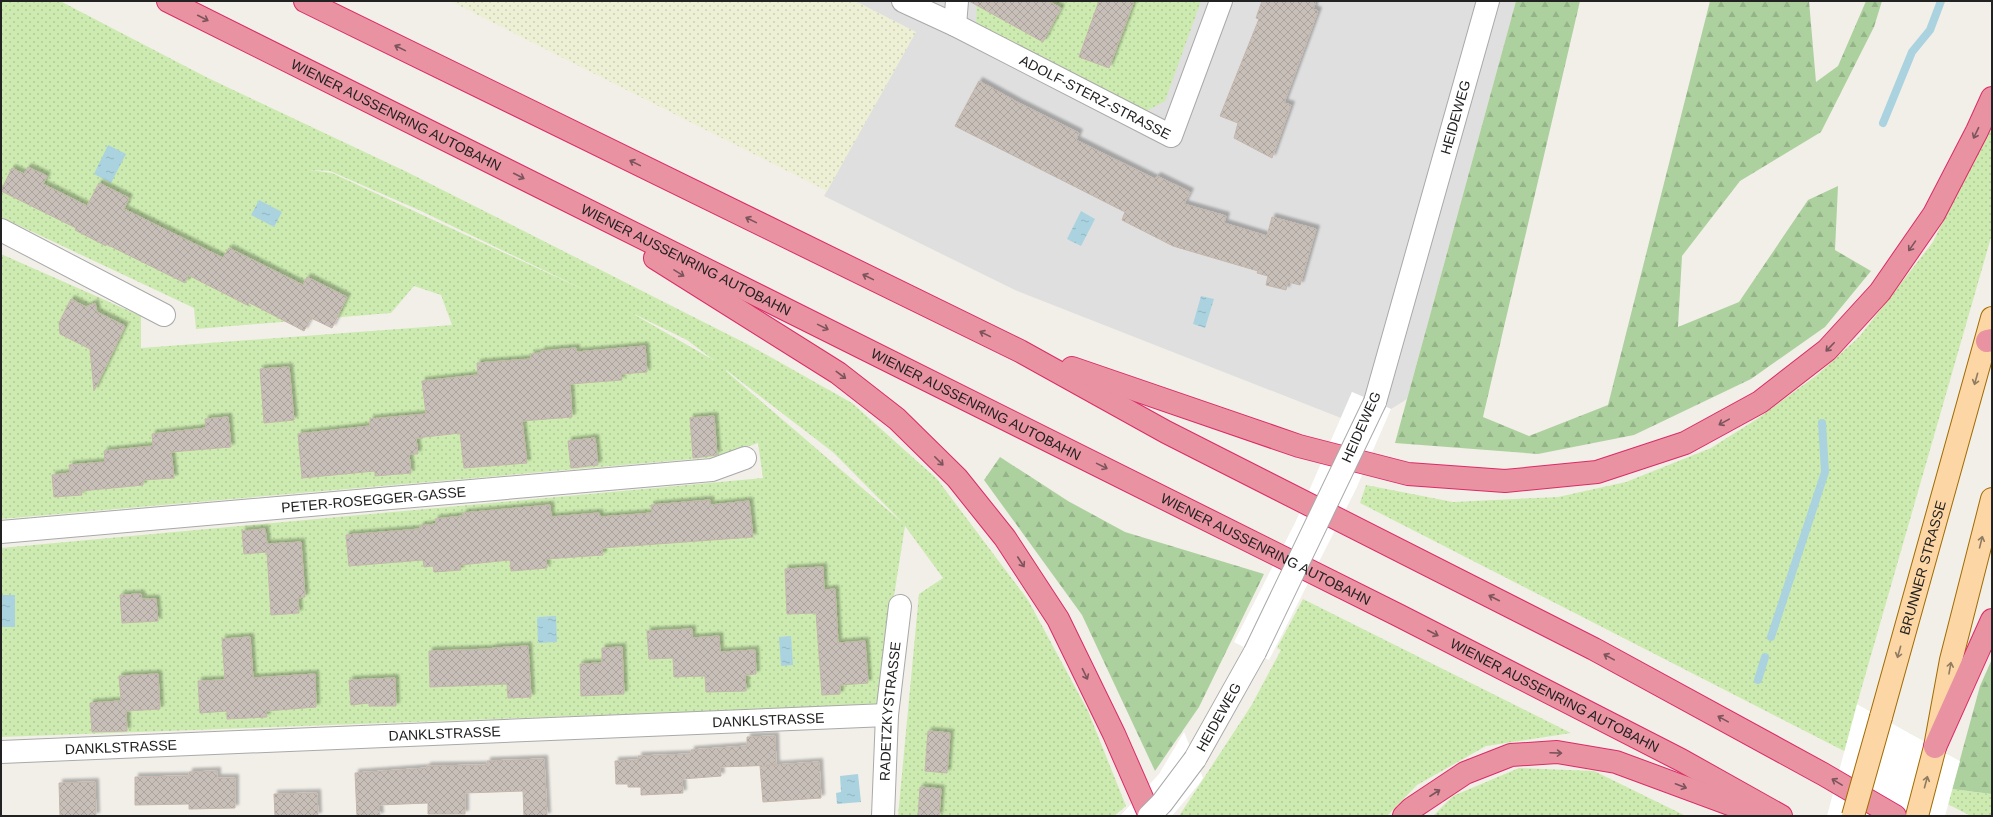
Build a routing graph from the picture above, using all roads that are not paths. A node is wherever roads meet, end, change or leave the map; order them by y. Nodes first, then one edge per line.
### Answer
1 (168, 1) edge
2 (305, 1) edge
3 (903, 1) edge
4 (957, 1) edge
5 (1221, 1) edge
6 (1488, 1) edge
7 (955, 25) junction
8 (1992, 98) edge
9 (538, 186) junction
10 (1, 230) edge
11 (164, 315) dead end
12 (1992, 318) edge
13 (1989, 341) edge
14 (1020, 351) junction
15 (745, 458) dead end
16 (1992, 499) edge
17 (1, 532) edge
18 (900, 606) dead end
19 (1992, 620) edge
20 (888, 715) junction
21 (1935, 748) junction
22 (1, 752) edge
23 (883, 816) edge
24 (1149, 816) edge
25 (1404, 816) edge
26 (1761, 816) edge
27 (1781, 816) edge
28 (1853, 816) edge
29 (1895, 816) edge
30 (1917, 816) edge

1 -> 9 highway, WIENER AUSSENRING AUTOBAHN
14 -> 2 highway
3 - 7 street
4 - 7 street
5 - 7 street, ADOLF-STERZ-STRASSE
6 - 24 street, HEIDEWEG, bridge
8 -> 14 highway
9 -> 24 highway
9 -> 27 highway, WIENER AUSSENRING AUTOBAHN
10 - 11 street
12 - 13 main road, BRUNNER STRASSE
13 -> 28 main road, BRUNNER STRASSE, bridge
29 -> 14 highway
15 - 17 street, PETER-ROSEGGER-GASSE
21 -> 16 main road
18 - 20 street, RADETZKYSTRASSE
19 - 21 highway
20 - 22 street, DANKLSTRASSE
20 - 23 street, RADETZKYSTRASSE
30 -> 21 main road
25 -> 26 highway

